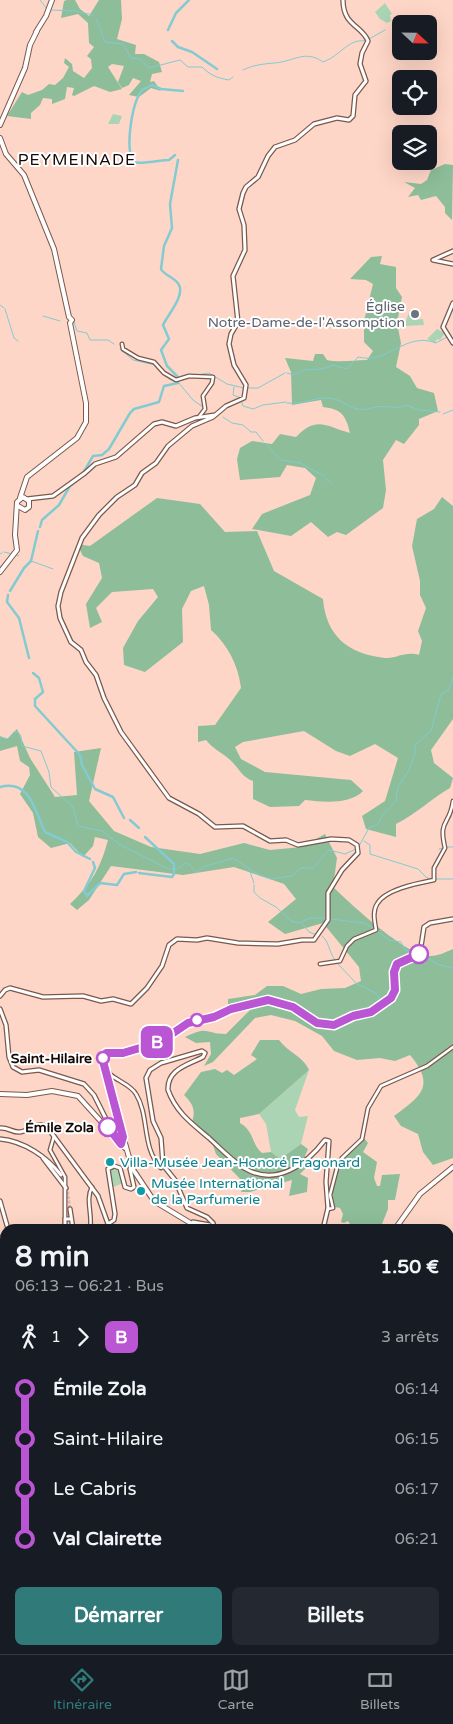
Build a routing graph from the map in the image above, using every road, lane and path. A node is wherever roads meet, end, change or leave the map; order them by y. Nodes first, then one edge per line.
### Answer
1 (52, 0) edge
2 (343, 0) edge
3 (0, 125) edge
4 (0, 138) edge
5 (453, 251) edge
6 (453, 264) edge
7 (453, 303) edge
8 (453, 308) edge
9 (446, 326) junction
10 (453, 342) edge
11 (122, 344) dead end
12 (216, 414) junction
13 (199, 417) junction
14 (25, 499) junction
15 (18, 506) junction
16 (22, 510) junction
17 (16, 515) junction
18 (0, 572) edge
19 (453, 801) edge
20 (453, 920) edge
21 (320, 964) dead end
22 (0, 996) edge
23 (0, 1009) edge
24 (453, 1047) edge
25 (104, 1066) junction
26 (0, 1094) edge
27 (0, 1128) edge
28 (111, 1128) junction
29 (0, 1139) edge
30 (55, 1139) junction
31 (123, 1144) junction
32 (41, 1155) junction
33 (44, 1160) junction
34 (53, 1166) junction
35 (164, 1166) junction
36 (130, 1167) junction
37 (453, 1167) edge
38 (61, 1175) tunnel mouth
39 (66, 1188) junction
40 (92, 1189) junction
41 (0, 1203) edge
42 (70, 1209) tunnel mouth
43 (328, 1209) junction
44 (68, 1218) junction
45 (109, 1222) joint
46 (7, 1224) edge
47 (67, 1224) edge
48 (67, 1224) edge
49 (90, 1224) edge
50 (202, 1224) edge
51 (209, 1224) edge
52 (324, 1224) edge
53 (399, 1224) edge

1 - 3 main road
2 - 12 main road
4 - 14 main road
5 - 6 main road
7 - 9 main road
8 - 9 main road
9 - 10 main road
11 - 13 street
12 - 13 main road
12 - 22 main road
13 - 14 main road
14 - 15 main road
14 - 16 main road
15 - 16 main road
15 - 17 main road
16 - 17 main road
17 - 18 main road
19 - 21 street
20 - 25 main road
23 - 28 main road
24 - 43 street
25 - 31 main road
25 - 35 street
26 - 28 main road
27 - 30 main road
28 - 31 main road
29 - 32 main road
30 - 39 street
30 - 40 main road
31 - 36 main road
32 - 33 main road
32 - 34 main road
33 - 34 main road
33 - 39 main road
34 - 38 main road
35 - 43 main road
35 - 51 main road
36 - 45 main road
36 - 50 main road
37 - 53 main road
39 - 44 street
40 - 45 main road
40 - 49 street
41 - 46 main road
42 - 44 main road
43 - 52 main road
44 - 47 main road
44 - 48 main road

